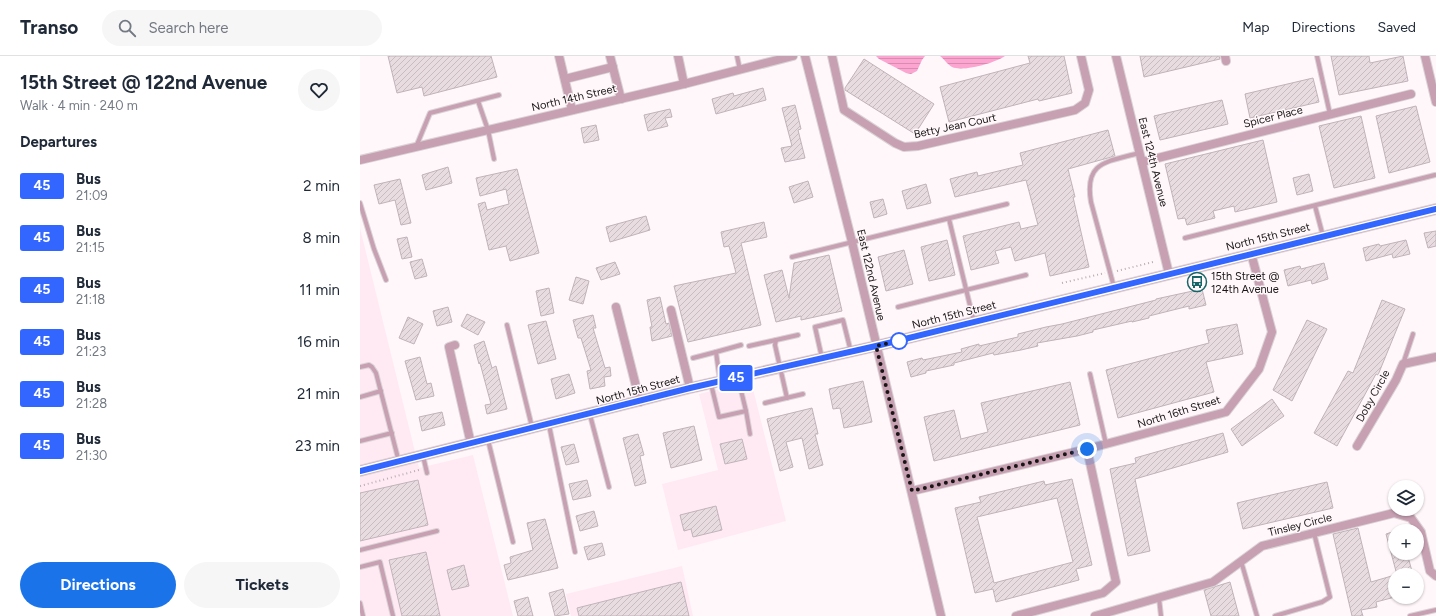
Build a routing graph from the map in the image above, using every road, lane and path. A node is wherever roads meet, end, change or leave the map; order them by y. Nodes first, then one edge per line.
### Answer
1 (559, 56) edge
2 (610, 56) edge
3 (678, 56) edge
4 (736, 56) edge
5 (793, 56) edge
6 (805, 56) edge
7 (832, 56) edge
8 (1081, 56) edge
9 (1116, 56) edge
10 (1317, 56) edge
11 (1425, 56) edge
12 (613, 67) junction
13 (740, 70) junction
14 (565, 79) junction
15 (684, 84) junction
16 (1411, 94) dead end
17 (499, 95) dead end
18 (621, 99) junction
19 (478, 101) junction
20 (1436, 102) edge
21 (572, 110) junction
22 (1330, 114) junction
23 (488, 130) junction
24 (416, 147) junction
25 (1139, 153) junction
26 (494, 159) dead end
27 (360, 160) edge
28 (1142, 162) junction
29 (1435, 175) edge
30 (360, 203) edge
31 (1007, 204) dead end
32 (1315, 206) junction
33 (1436, 209) edge
34 (949, 219) junction
35 (1323, 236) junction
36 (1185, 238) dead end
37 (852, 242) junction
38 (1251, 254) junction
39 (792, 257) dead end
40 (1169, 274) junction
41 (1026, 275) dead end
42 (386, 280) dead end
43 (1114, 287) junction
44 (966, 290) junction
45 (616, 306) dead end
46 (898, 307) dead end
47 (671, 310) dead end
48 (974, 322) junction
49 (507, 325) dead end
50 (1413, 334) dead end
51 (798, 335) dead end
52 (776, 340) junction
53 (455, 345) dead end
54 (741, 345) dead end
55 (749, 346) dead end
56 (876, 346) junction
57 (716, 352) junction
58 (852, 352) junction
59 (1436, 357) edge
60 (693, 358) dead end
61 (822, 359) junction
62 (1403, 364) junction
63 (360, 366) edge
64 (780, 368) junction
65 (1090, 374) dead end
66 (738, 378) junction
67 (715, 383) junction
68 (690, 388) junction
69 (381, 391) junction
70 (803, 394) dead end
71 (360, 396) edge
72 (787, 398) junction
73 (640, 402) junction
74 (765, 403) dead end
75 (746, 411) junction
76 (590, 415) junction
77 (549, 425) junction
78 (532, 429) junction
79 (392, 434) junction
80 (750, 434) dead end
81 (488, 440) junction
82 (360, 441) edge
83 (470, 444) junction
84 (1106, 444) junction
85 (1357, 446) dead end
86 (1087, 449) junction
87 (423, 456) junction
88 (399, 462) junction
89 (360, 471) edge
90 (427, 471) joint
91 (360, 486) edge
92 (609, 487) dead end
93 (912, 491) junction
94 (437, 531) dead end
95 (1314, 533) junction
96 (513, 542) dead end
97 (360, 550) edge
98 (575, 552) dead end
99 (1241, 561) junction
100 (360, 567) edge
101 (1436, 576) edge
102 (1158, 598) junction
103 (360, 603) edge
104 (1436, 610) edge
105 (1100, 615) edge
106 (363, 616) edge
107 (393, 616) edge
108 (941, 616) edge
109 (1016, 616) edge
110 (1162, 616) edge
111 (1257, 616) edge
112 (1275, 616) edge
113 (1410, 616) edge

1 - 14 street
2 - 12 street
3 - 15 street
4 - 13 lane
5 - 13 street, North 14th Street
6 - 37 street, East 122nd Avenue
7 - 8 street, Betty Jean Court
9 - 25 street, East 124th Avenue
10 - 22 lane
11 - 20 street
12 - 14 street
12 - 18 street
13 - 15 street, North 14th Street
14 - 21 street
15 - 18 street, North 14th Street
16 - 22 street, Spicer Place
17 - 19 lane
18 - 21 street, North 14th Street
19 - 23 lane
19 - 24 lane
21 - 23 street, North 14th Street
22 - 28 street, Spicer Place
23 - 24 street, North 14th Street
23 - 26 lane
24 - 27 street, North 14th Street
25 - 28 street, East 124th Avenue
25 - 43 lane
28 - 40 street, East 124th Avenue
29 - 32 lane
30 - 42 lane
31 - 34 lane
32 - 35 lane
32 - 36 lane
33 - 35 street, North 15th Street
34 - 37 lane
34 - 44 lane
35 - 38 street, North 15th Street
37 - 39 lane
37 - 56 street, East 122nd Avenue
38 - 40 street, North 15th Street
38 - 84 street, North 16th Street
40 - 43 street, North 15th Street
41 - 44 lane
43 - 48 street, North 15th Street
44 - 46 lane
44 - 48 lane
45 - 73 street
47 - 68 street
48 - 56 street, North 15th Street
49 - 78 lane
50 - 62 lane
51 - 52 lane
52 - 55 lane
52 - 64 lane
53 - 83 street
54 - 57 lane
56 - 58 street, North 15th Street
56 - 93 street, East 122nd Avenue
57 - 60 lane
57 - 67 lane
58 - 61 street, North 15th Street
58 - 61 lane
59 - 62 street, Doby Circle
61 - 64 street, North 15th Street
62 - 85 street, Doby Circle
63 - 69 lane
64 - 66 street, North 15th Street
64 - 72 lane
65 - 84 lane
66 - 67 street, North 15th Street
66 - 75 lane
67 - 68 street, North 15th Street
67 - 75 lane
68 - 73 street, North 15th Street
69 - 71 lane
69 - 79 lane
70 - 72 lane
72 - 74 lane
73 - 76 street, North 15th Street
75 - 80 lane
76 - 77 street, North 15th Street
76 - 92 lane
77 - 78 street, North 15th Street
77 - 98 lane
78 - 81 street, North 15th Street
79 - 82 lane
79 - 88 lane
81 - 83 street, North 15th Street
81 - 96 lane
83 - 87 street, North 15th Street
84 - 86 street, North 16th Street
86 - 93 street, North 16th Street
86 - 109 street
87 - 88 street, North 15th Street
87 - 90 lane
88 - 89 street, North 15th Street
90 - 91 path
93 - 108 street, East 122nd Avenue
94 - 97 lane
95 - 99 street, Tinsley Circle
95 - 101 street, Tinsley Circle
95 - 112 lane
99 - 102 street, Tinsley Circle
99 - 111 lane
100 - 107 lane
102 - 105 street, Tinsley Circle
102 - 110 lane
103 - 106 lane
104 - 113 lane

